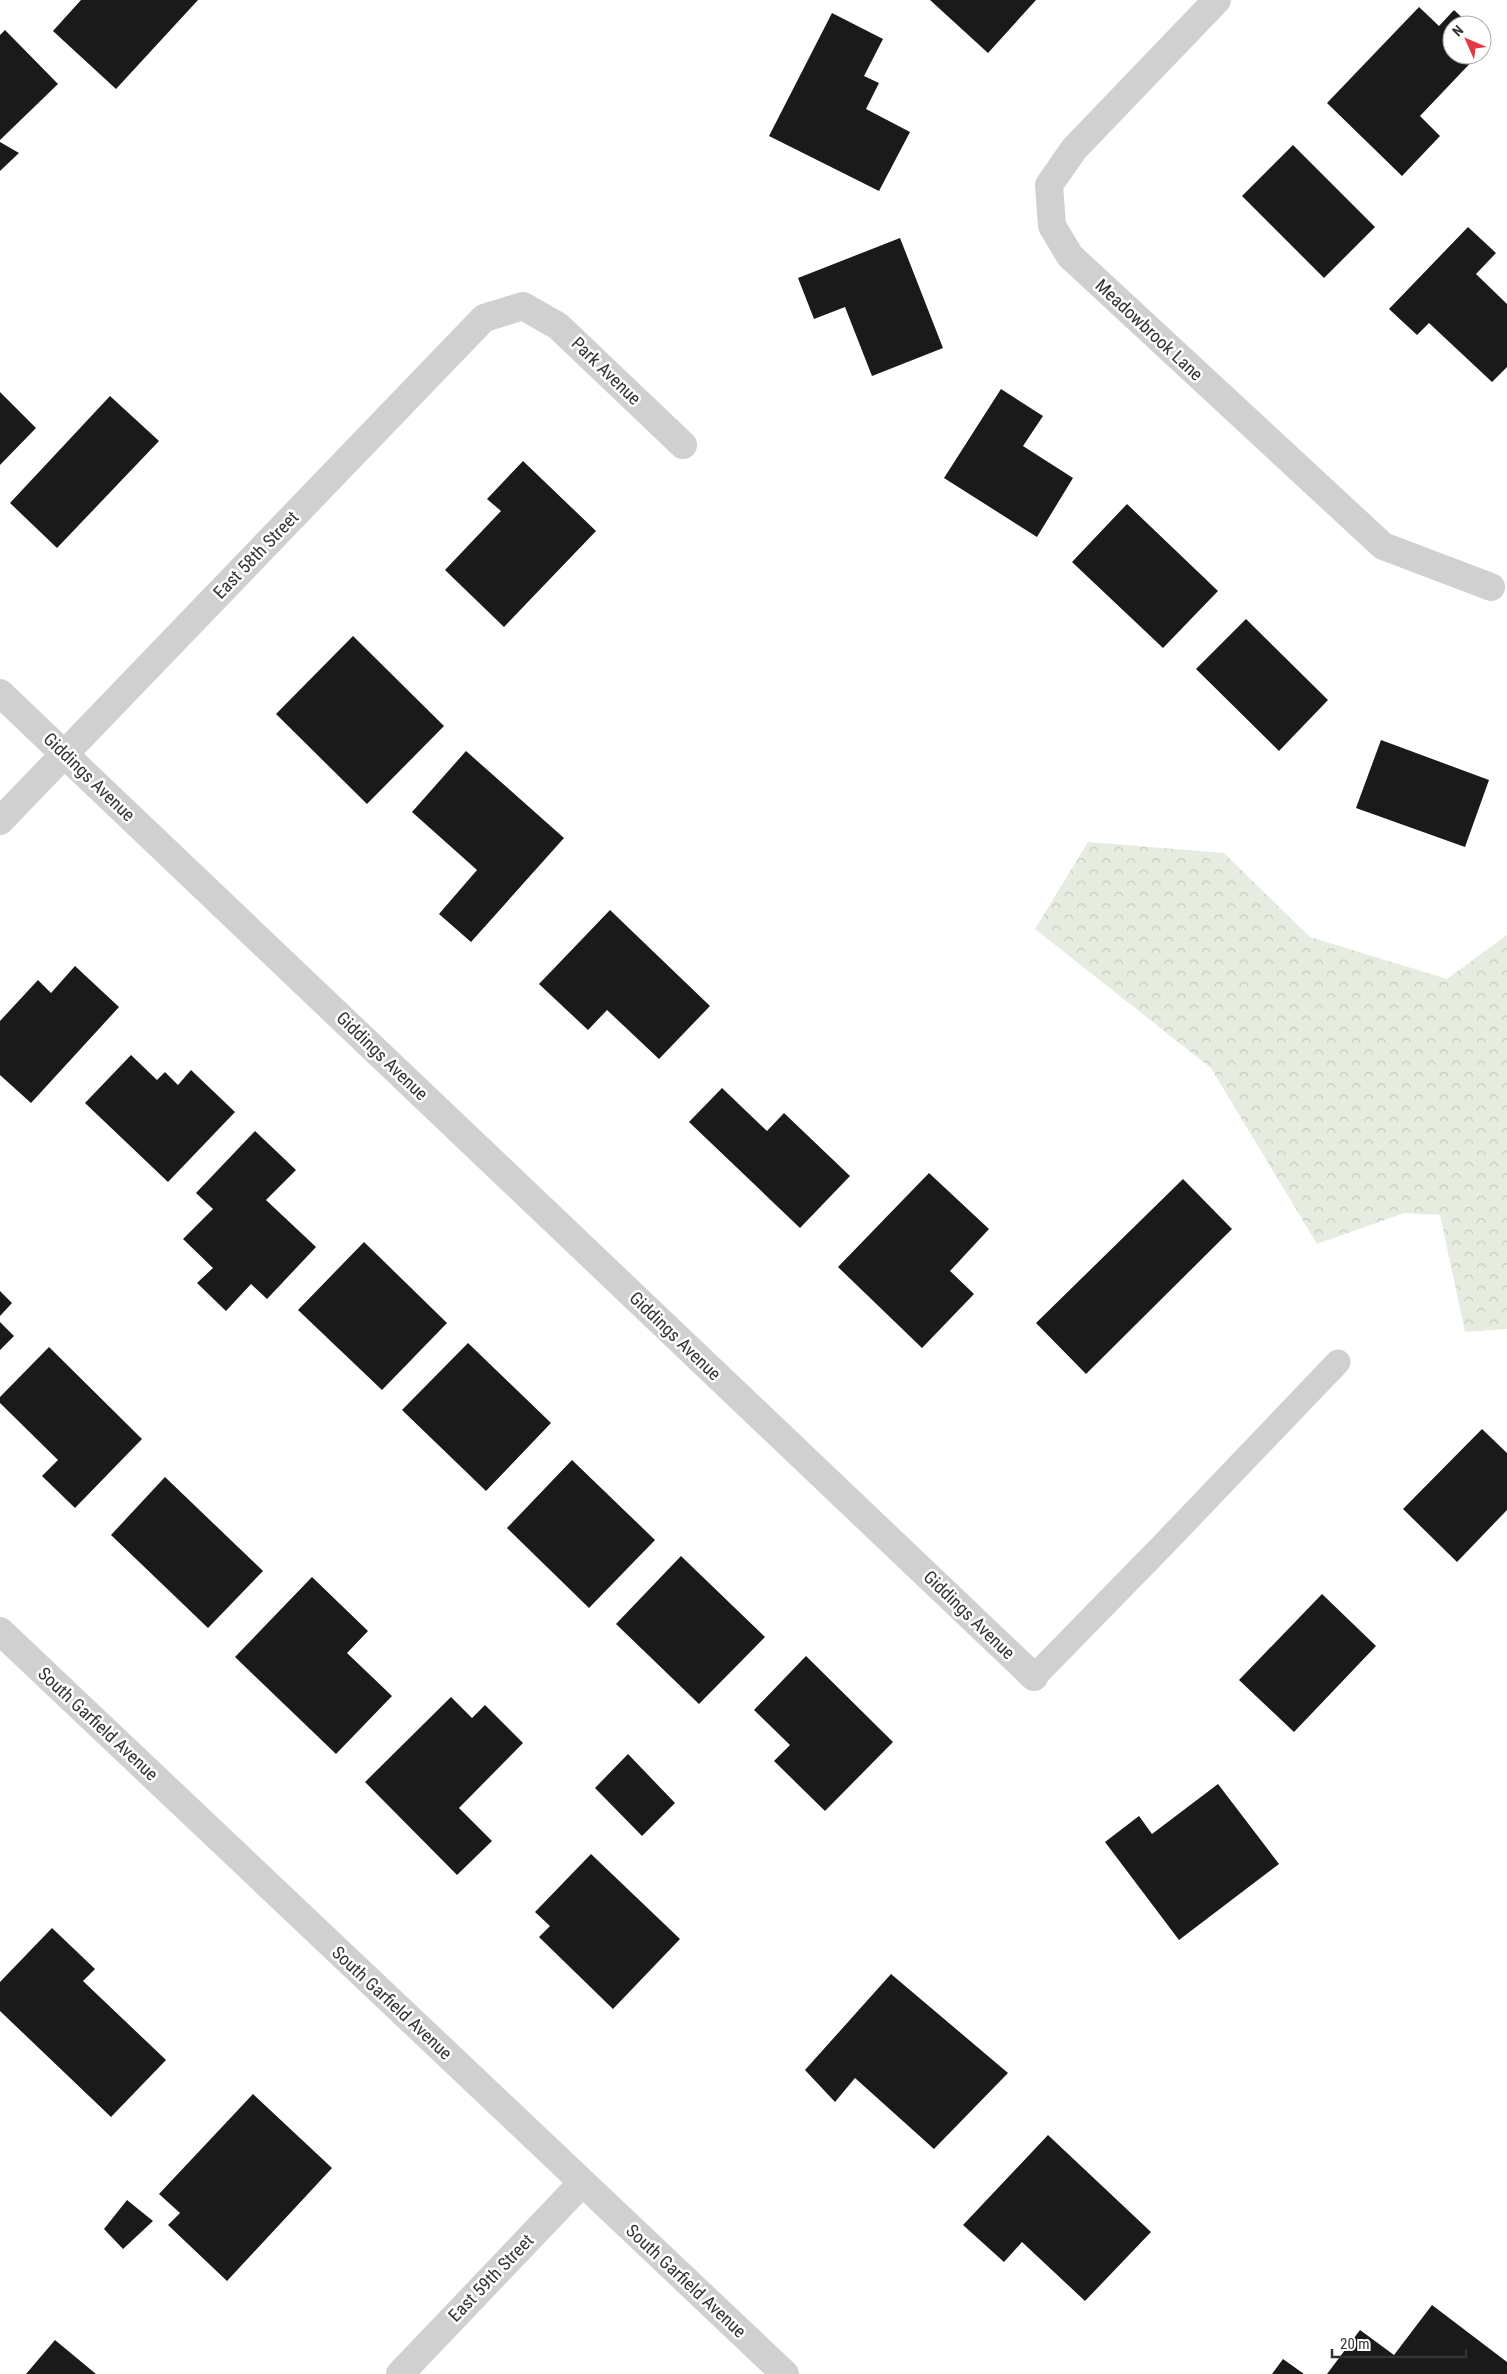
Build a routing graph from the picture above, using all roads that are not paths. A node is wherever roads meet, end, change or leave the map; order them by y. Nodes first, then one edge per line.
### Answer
1 (1217, 0) edge
2 (523, 306) joint
3 (683, 445) dead end
4 (1491, 587) dead end
5 (0, 693) edge
6 (64, 754) junction
7 (0, 821) edge
8 (1338, 1362) dead end
9 (0, 1631) edge
10 (1034, 1677) joint
11 (582, 2183) junction
12 (400, 2374) edge
13 (785, 2374) edge

1 - 4 street, Meadowbrook Lane
2 - 3 street, Park Avenue
2 - 6 street, East 58th Street
5 - 6 street, Giddings Avenue
6 - 7 street, East 58th Street
6 - 10 street, Giddings Avenue
8 - 10 lane, Giddings Avenue
9 - 11 street, South Garfield Avenue
11 - 12 street, East 59th Street
11 - 13 street, South Garfield Avenue

